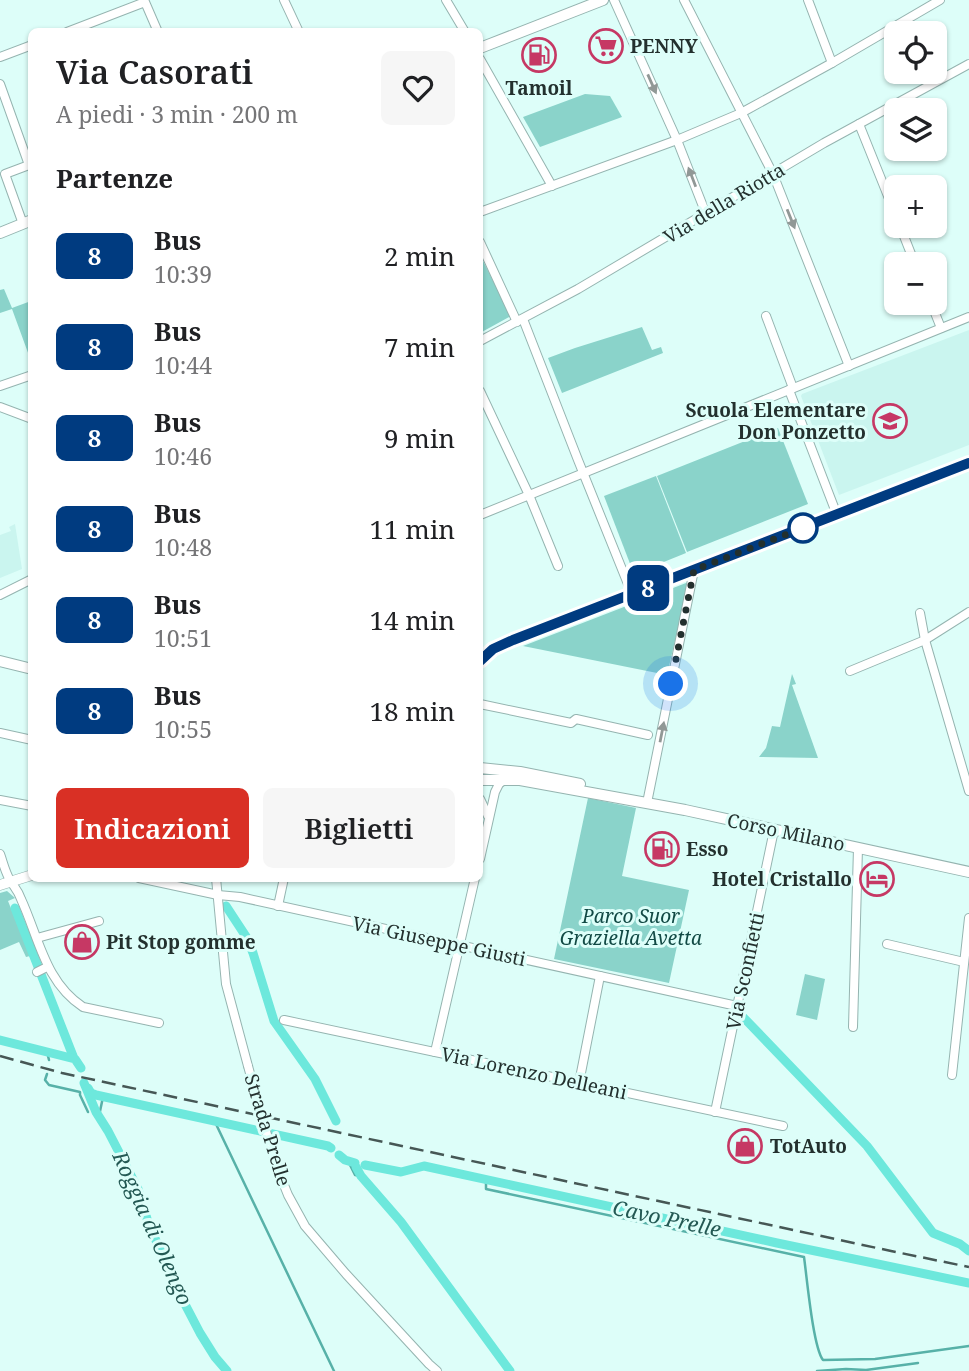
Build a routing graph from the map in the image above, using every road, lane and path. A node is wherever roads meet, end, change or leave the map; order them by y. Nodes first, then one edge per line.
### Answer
1 (284, 0) edge
2 (446, 0) edge
3 (603, 0) edge
4 (614, 0) edge
5 (684, 0) edge
6 (808, 0) edge
7 (940, 0) edge
8 (145, 2) edge
9 (579, 4) edge
10 (77, 28) edge
11 (156, 28) edge
12 (297, 28) edge
13 (463, 28) edge
14 (28, 47) edge
15 (483, 47) edge
16 (0, 57) edge
17 (483, 64) edge
18 (832, 64) junction
19 (969, 64) edge
20 (0, 84) edge
21 (741, 113) junction
22 (859, 124) junction
23 (677, 140) junction
24 (28, 162) edge
25 (28, 165) edge
26 (773, 174) junction
27 (552, 186) junction
28 (884, 186) edge
29 (483, 211) edge
30 (706, 214) junction
31 (27, 222) edge
32 (1, 229) edge
33 (483, 248) edge
34 (936, 315) edge
35 (766, 316) dead end
36 (969, 317) edge
37 (520, 321) junction
38 (941, 328) junction
39 (483, 340) edge
40 (849, 366) junction
41 (28, 376) edge
42 (0, 386) edge
43 (791, 389) junction
44 (483, 397) edge
45 (0, 407) edge
46 (28, 418) edge
47 (969, 463) edge
48 (583, 473) junction
49 (530, 495) junction
50 (483, 514) edge
51 (837, 514) junction
52 (558, 566) dead end
53 (694, 570) junction
54 (28, 581) edge
55 (632, 594) junction
56 (0, 595) edge
57 (969, 612) edge
58 (920, 613) dead end
59 (925, 640) junction
60 (483, 656) edge
61 (0, 662) edge
62 (28, 667) edge
63 (850, 671) dead end
64 (483, 705) edge
65 (0, 733) edge
66 (648, 735) dead end
67 (28, 739) edge
68 (483, 774) edge
69 (504, 780) junction
70 (520, 780) junction
71 (969, 790) edge
72 (648, 798) junction
73 (0, 800) edge
74 (483, 804) edge
75 (28, 805) edge
76 (483, 810) edge
77 (685, 810) junction
78 (488, 822) junction
79 (774, 830) junction
80 (483, 845) edge
81 (858, 848) junction
82 (0, 854) edge
83 (969, 872) edge
84 (28, 876) edge
85 (158, 882) edge
86 (216, 882) edge
87 (283, 882) edge
88 (474, 882) edge
89 (4, 884) edge
90 (218, 895) junction
91 (278, 906) junction
92 (969, 918) edge
93 (99, 921) dead end
94 (37, 937) junction
95 (887, 944) dead end
96 (459, 945) junction
97 (964, 962) junction
98 (600, 976) junction
99 (737, 1006) junction
100 (284, 1020) dead end
101 (159, 1023) dead end
102 (853, 1027) dead end
103 (435, 1052) junction
104 (952, 1075) dead end
105 (579, 1083) junction
106 (715, 1112) junction
107 (783, 1126) dead end
108 (437, 1371) edge

1 - 12 street
2 - 13 street
3 - 9 main road
4 -> 23 street
5 - 21 street
6 - 18 street
7 - 18 street
8 - 10 street
8 - 11 street
9 - 15 main road
14 - 16 street
17 - 27 street
18 - 21 street
19 - 22 street, Via della Riotta
20 - 24 street
21 - 23 street
21 - 26 street
22 - 26 street, Via della Riotta
22 - 28 street
23 - 27 street
30 -> 23 street
25 - 31 street
26 - 30 street, Via della Riotta
26 -> 40 street
27 - 29 street
30 - 37 street, Via della Riotta
31 - 32 main road
33 - 37 street
34 - 38 street
35 - 43 street
36 - 38 street
37 - 39 street, Via della Riotta
37 - 48 street
38 - 40 street
40 - 43 street
41 - 42 street
43 - 48 street
43 - 51 street
44 - 49 street
45 - 46 street
47 - 51 street
48 - 49 street
48 - 55 street
49 - 50 street
49 - 52 street
51 - 53 street
53 - 55 street
72 -> 53 street
54 - 56 street
55 - 60 street
57 - 59 street
58 - 59 street
59 - 63 street
59 - 71 street
61 - 62 main road
64 - 66 street
65 - 67 street
68 - 69 main road, Corso Milano
68 - 72 main road, Corso Milano
69 - 70 main road, Corso Milano
69 - 78 street
70 - 72 main road
70 - 77 main road, Corso Milano
72 - 77 main road, Corso Milano
73 - 75 street
74 - 78 street
76 - 78 street
77 - 79 main road, Corso Milano
78 - 80 street
79 - 81 main road, Corso Milano
79 - 99 street, Via Sconfietti
81 - 83 main road, Corso Milano
81 - 102 street
82 - 89 street
84 - 89 street
85 - 90 street, Via Giuseppe Giusti
86 - 90 street, Strada Prelle
87 - 91 street
88 - 96 street
89 - 94 street
90 - 91 street, Via Giuseppe Giusti
90 - 108 street, Strada Prelle, bridge
91 - 96 street, Via Giuseppe Giusti
92 - 97 street
93 - 94 street
94 - 101 street
95 - 97 street
96 - 98 street, Via Giuseppe Giusti
96 - 103 street
97 - 104 street
98 - 99 street, Via Giuseppe Giusti
98 - 105 street
99 - 106 street, Via Sconfietti
100 - 103 street, Via Lorenzo Delleani
103 - 105 street, Via Lorenzo Delleani
105 - 106 street, Via Lorenzo Delleani
106 - 107 street, Via Lorenzo Delleani

